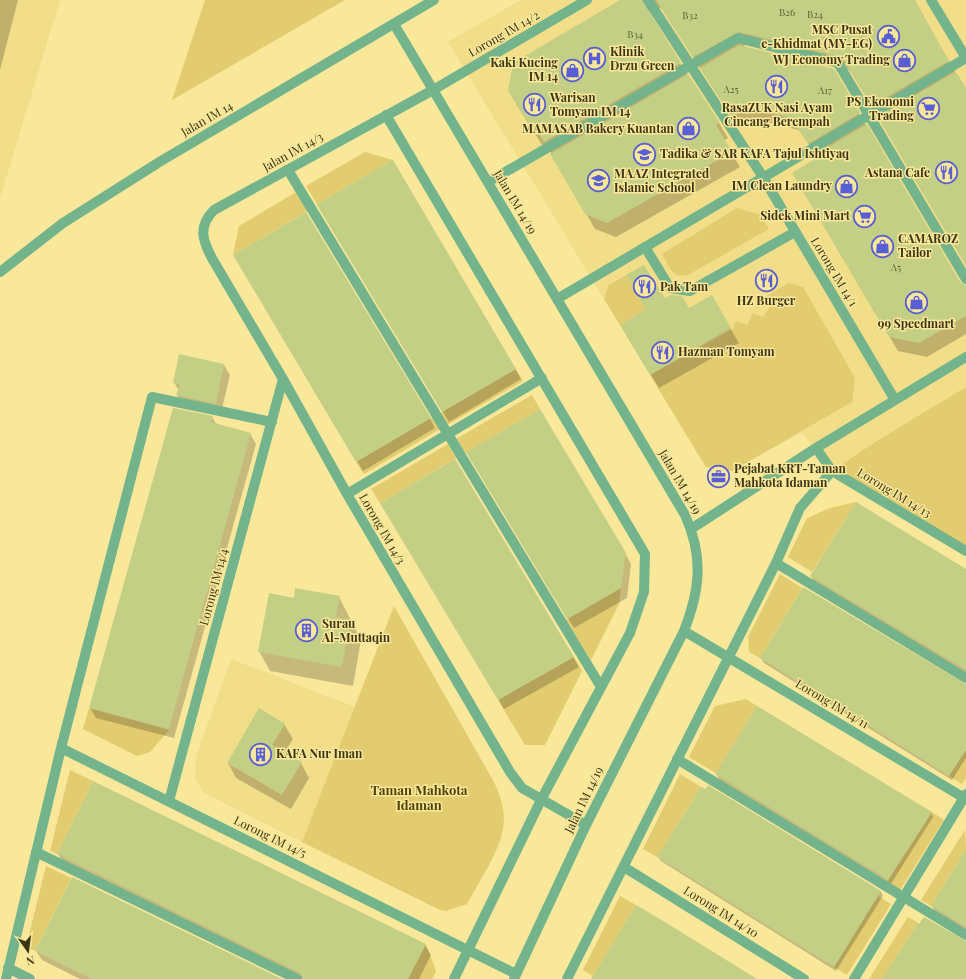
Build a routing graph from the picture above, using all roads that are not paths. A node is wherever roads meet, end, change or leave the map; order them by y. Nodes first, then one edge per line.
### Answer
1 (434, 0) edge
2 (587, 0) edge
3 (648, 0) edge
4 (931, 0) edge
5 (394, 24) junction
6 (966, 58) edge
7 (690, 65) junction
8 (433, 90) junction
9 (869, 115) junction
10 (386, 116) junction
11 (288, 170) junction
12 (763, 177) junction
13 (488, 182) junction
14 (795, 232) junction
15 (645, 247) junction
16 (213, 260) joint
17 (0, 272) edge
18 (966, 279) edge
19 (557, 298) junction
20 (966, 357) edge
21 (542, 378) junction
22 (283, 379) junction
23 (895, 400) junction
24 (272, 422) junction
25 (449, 433) junction
26 (816, 448) junction
27 (832, 471) junction
28 (347, 494) junction
29 (691, 529) junction
30 (966, 551) edge
31 (776, 563) junction
32 (684, 631) junction
33 (728, 657) junction
34 (966, 678) edge
35 (601, 687) junction
36 (61, 748) junction
37 (677, 759) junction
38 (965, 797) edge
39 (541, 800) junction
40 (169, 801) junction
41 (586, 825) junction
42 (36, 852) junction
43 (624, 867) junction
44 (903, 897) junction
45 (966, 935) edge
46 (468, 949) junction
47 (8, 968) junction
48 (515, 976) edge
49 (569, 978) edge
50 (6, 979) edge
51 (30, 979) edge
52 (297, 979) edge
53 (454, 979) edge
54 (804, 979) edge
55 (854, 979) edge

1 - 5 street, Jalan IM 14
2 - 8 street, Lorong IM 14/2
3 - 7 street, Lorong IM 14/1
4 - 6 street
5 - 8 street, Jalan IM 14/19
5 - 17 street, Jalan IM 14
6 - 9 street
7 - 9 street
7 - 12 street, Lorong IM 14/1
7 - 13 street
8 - 10 street, Jalan IM 14/3
8 - 13 street, Jalan IM 14/19
9 - 12 street
9 - 18 street
10 - 11 street, Jalan IM 14/3
10 - 21 street
11 - 16 street, Jalan IM 14/3
11 - 25 street
12 - 14 street, Lorong IM 14/1
12 - 15 street
13 - 19 street, Jalan IM 14/19
14 - 15 street
14 - 23 street, Lorong IM 14/1
15 - 19 street
16 - 22 street, Lorong IM 14/3
19 - 29 street, Jalan IM 14/19
20 - 23 street
21 - 25 street
21 - 35 street
22 - 24 street, Lorong IM 14/4
22 - 28 street, Lorong IM 14/3
23 - 26 street
24 - 36 street
24 - 40 street, Lorong IM 14/4
25 - 28 street
25 - 35 street
26 - 27 street, Lorong IM 14/13
26 - 29 street
27 - 30 street, Lorong IM 14/13
27 - 31 street
28 - 39 street, Lorong IM 14/3
29 - 32 street, Jalan IM 14/19
31 - 33 street
31 - 34 street
32 - 33 street, Lorong IM 14/11
32 - 41 street, Jalan IM 14/19
33 - 37 street
33 - 38 street, Lorong IM 14/11
35 - 39 street
36 - 40 street, Lorong IM 14/5
36 - 42 street
37 - 43 street
37 - 44 street
38 - 44 street
39 - 41 street
39 - 46 street
40 - 46 street, Lorong IM 14/5
41 - 48 street, Jalan IM 14/19
42 - 47 street
42 - 52 street
43 - 49 street
43 - 54 street, Lorong IM 14/10
44 - 45 street
44 - 55 street
46 - 48 street, Lorong IM 14/5
46 - 53 street
47 - 50 street
47 - 51 street

